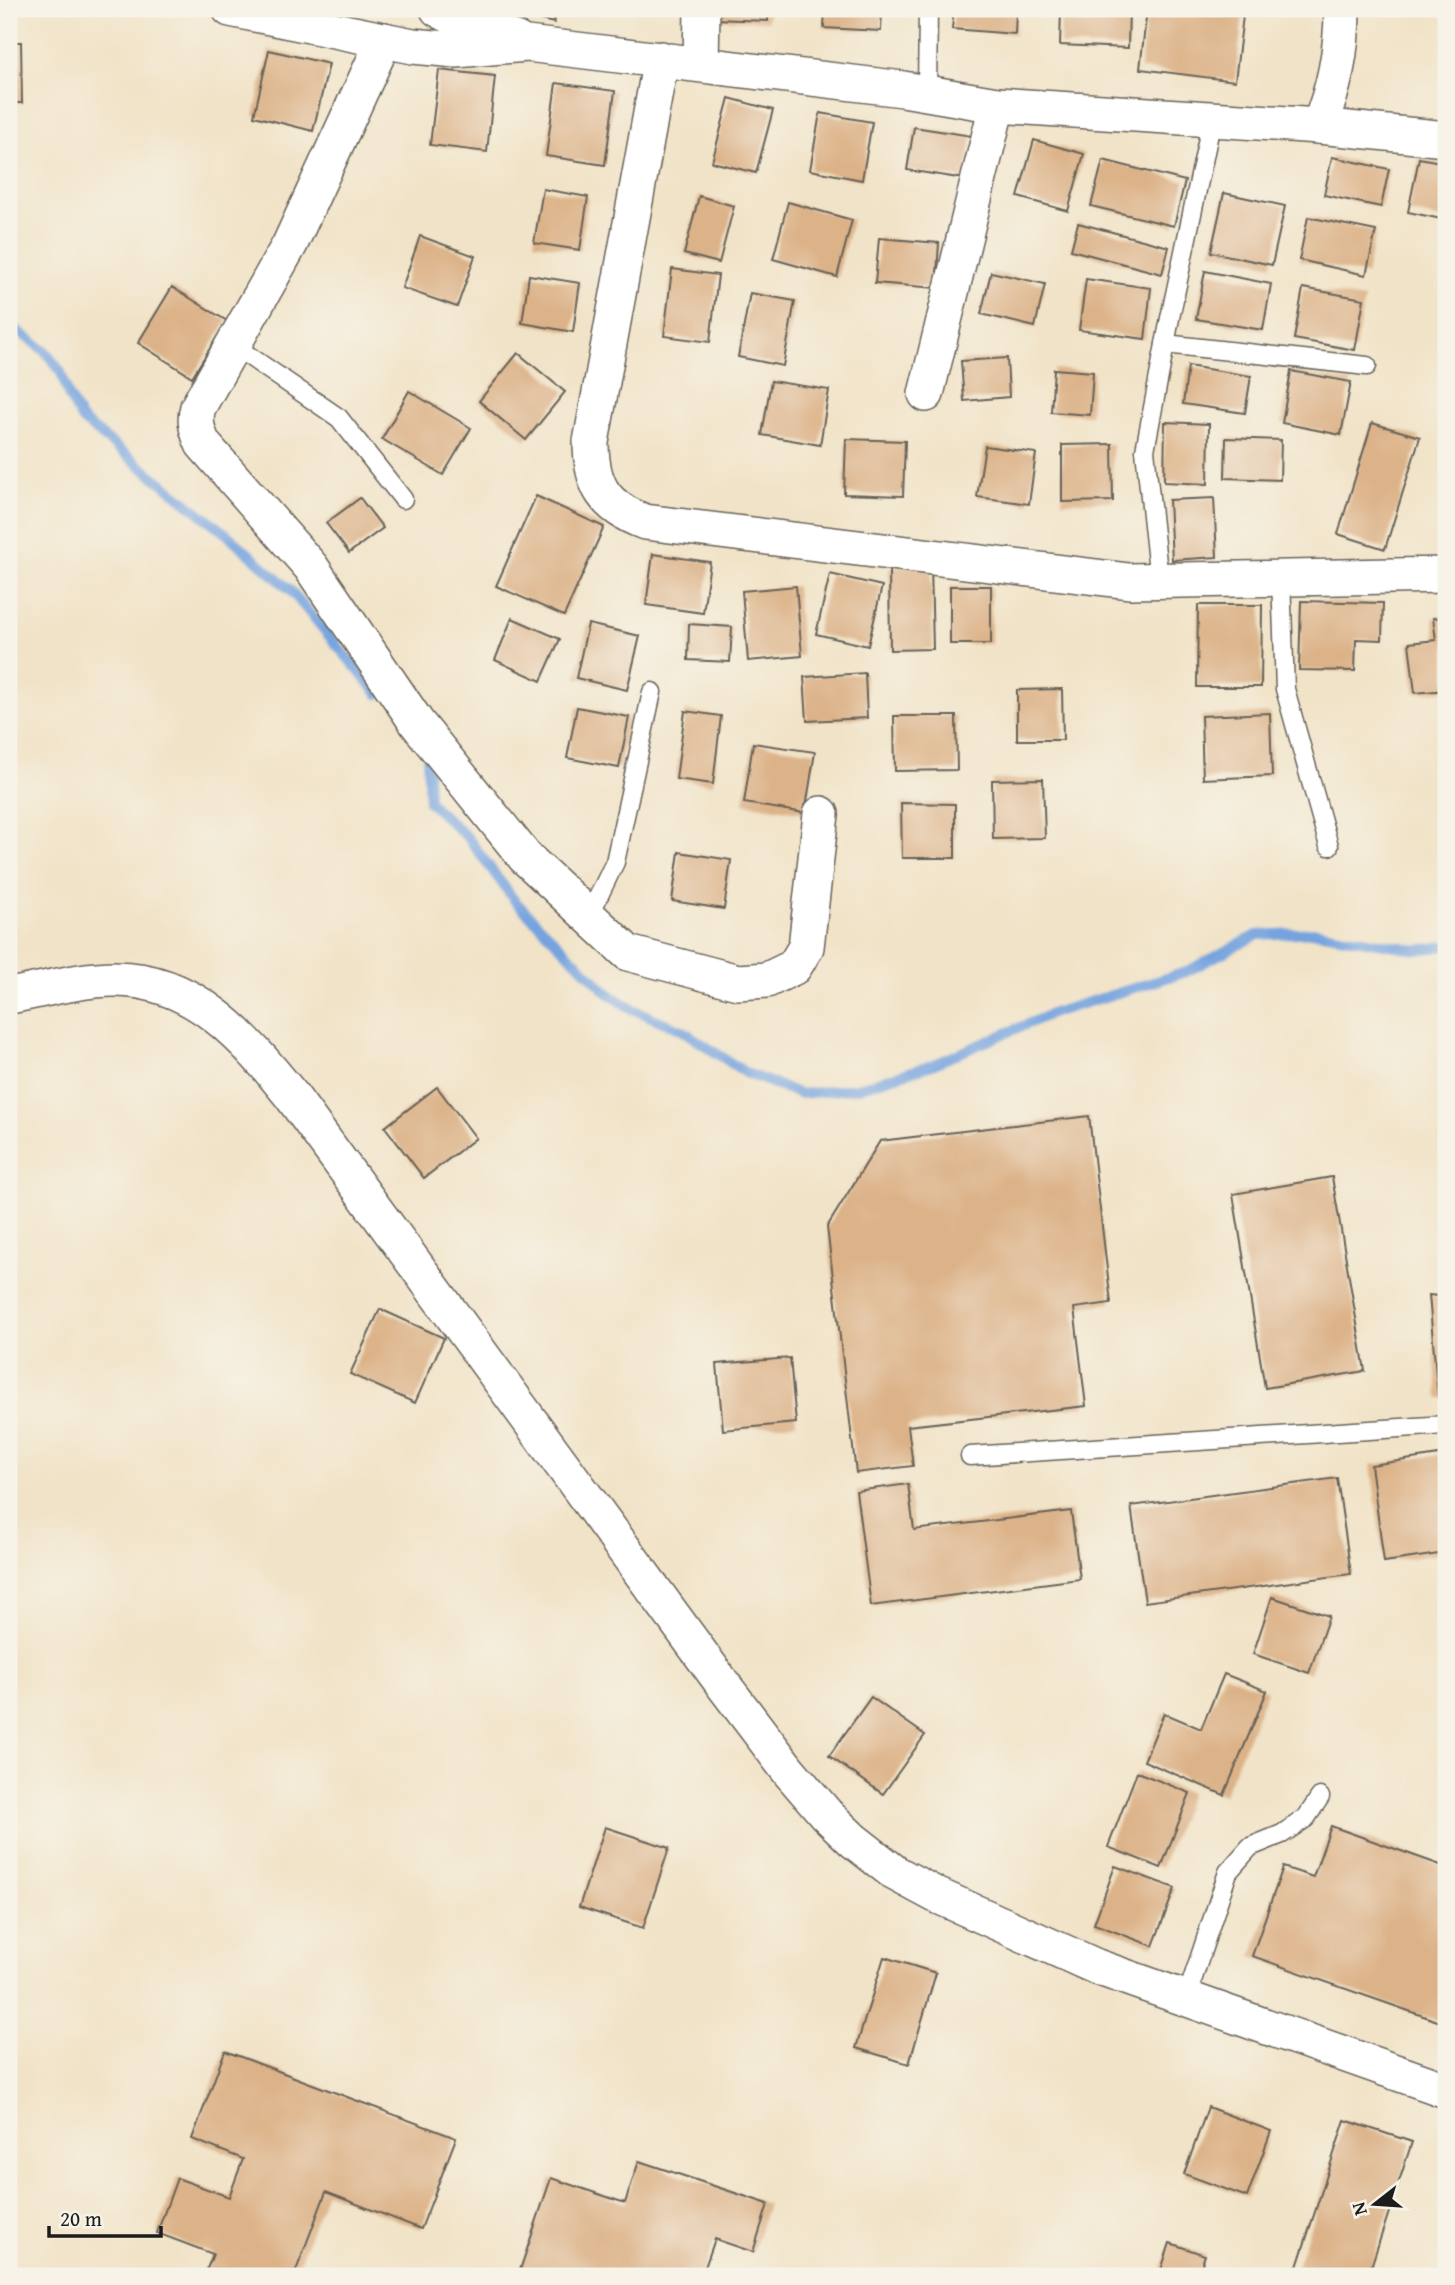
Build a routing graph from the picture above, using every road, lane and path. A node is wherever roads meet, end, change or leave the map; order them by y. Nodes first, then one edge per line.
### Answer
1 (230, 9) edge
2 (438, 9) edge
3 (702, 9) edge
4 (928, 9) edge
5 (1342, 9) edge
6 (384, 40) junction
7 (527, 44) junction
8 (661, 59) junction
9 (701, 64) junction
10 (927, 93) junction
11 (997, 105) junction
12 (1212, 119) junction
13 (1319, 126) junction
14 (1446, 139) edge
15 (1165, 344) junction
16 (233, 345) junction
17 (1367, 366) dead end
18 (926, 394) dead end
19 (403, 499) dead end
20 (1446, 575) edge
21 (1281, 578) junction
22 (1158, 581) junction
23 (652, 692) dead end
24 (821, 814) dead end
25 (1329, 846) dead end
26 (589, 916) junction
27 (9, 996) edge
28 (1446, 1425) edge
29 (970, 1456) dead end
30 (1320, 1797) dead end
31 (1186, 1999) junction
32 (1446, 2090) edge

1 - 6 street
2 - 7 street
3 - 9 street
4 - 10 lane
5 - 13 street
6 - 7 street
6 - 16 street
7 - 8 street
8 - 9 street
8 - 22 street
9 - 10 street
10 - 11 street
11 - 12 street
11 - 18 street
12 - 13 street
12 - 15 lane
13 - 14 street
15 - 17 lane
15 - 22 lane
16 - 19 lane
16 - 26 street
20 - 21 street
21 - 22 street
21 - 25 lane
23 - 26 lane
24 - 26 street
27 - 31 street
28 - 29 lane
30 - 31 lane
31 - 32 street

